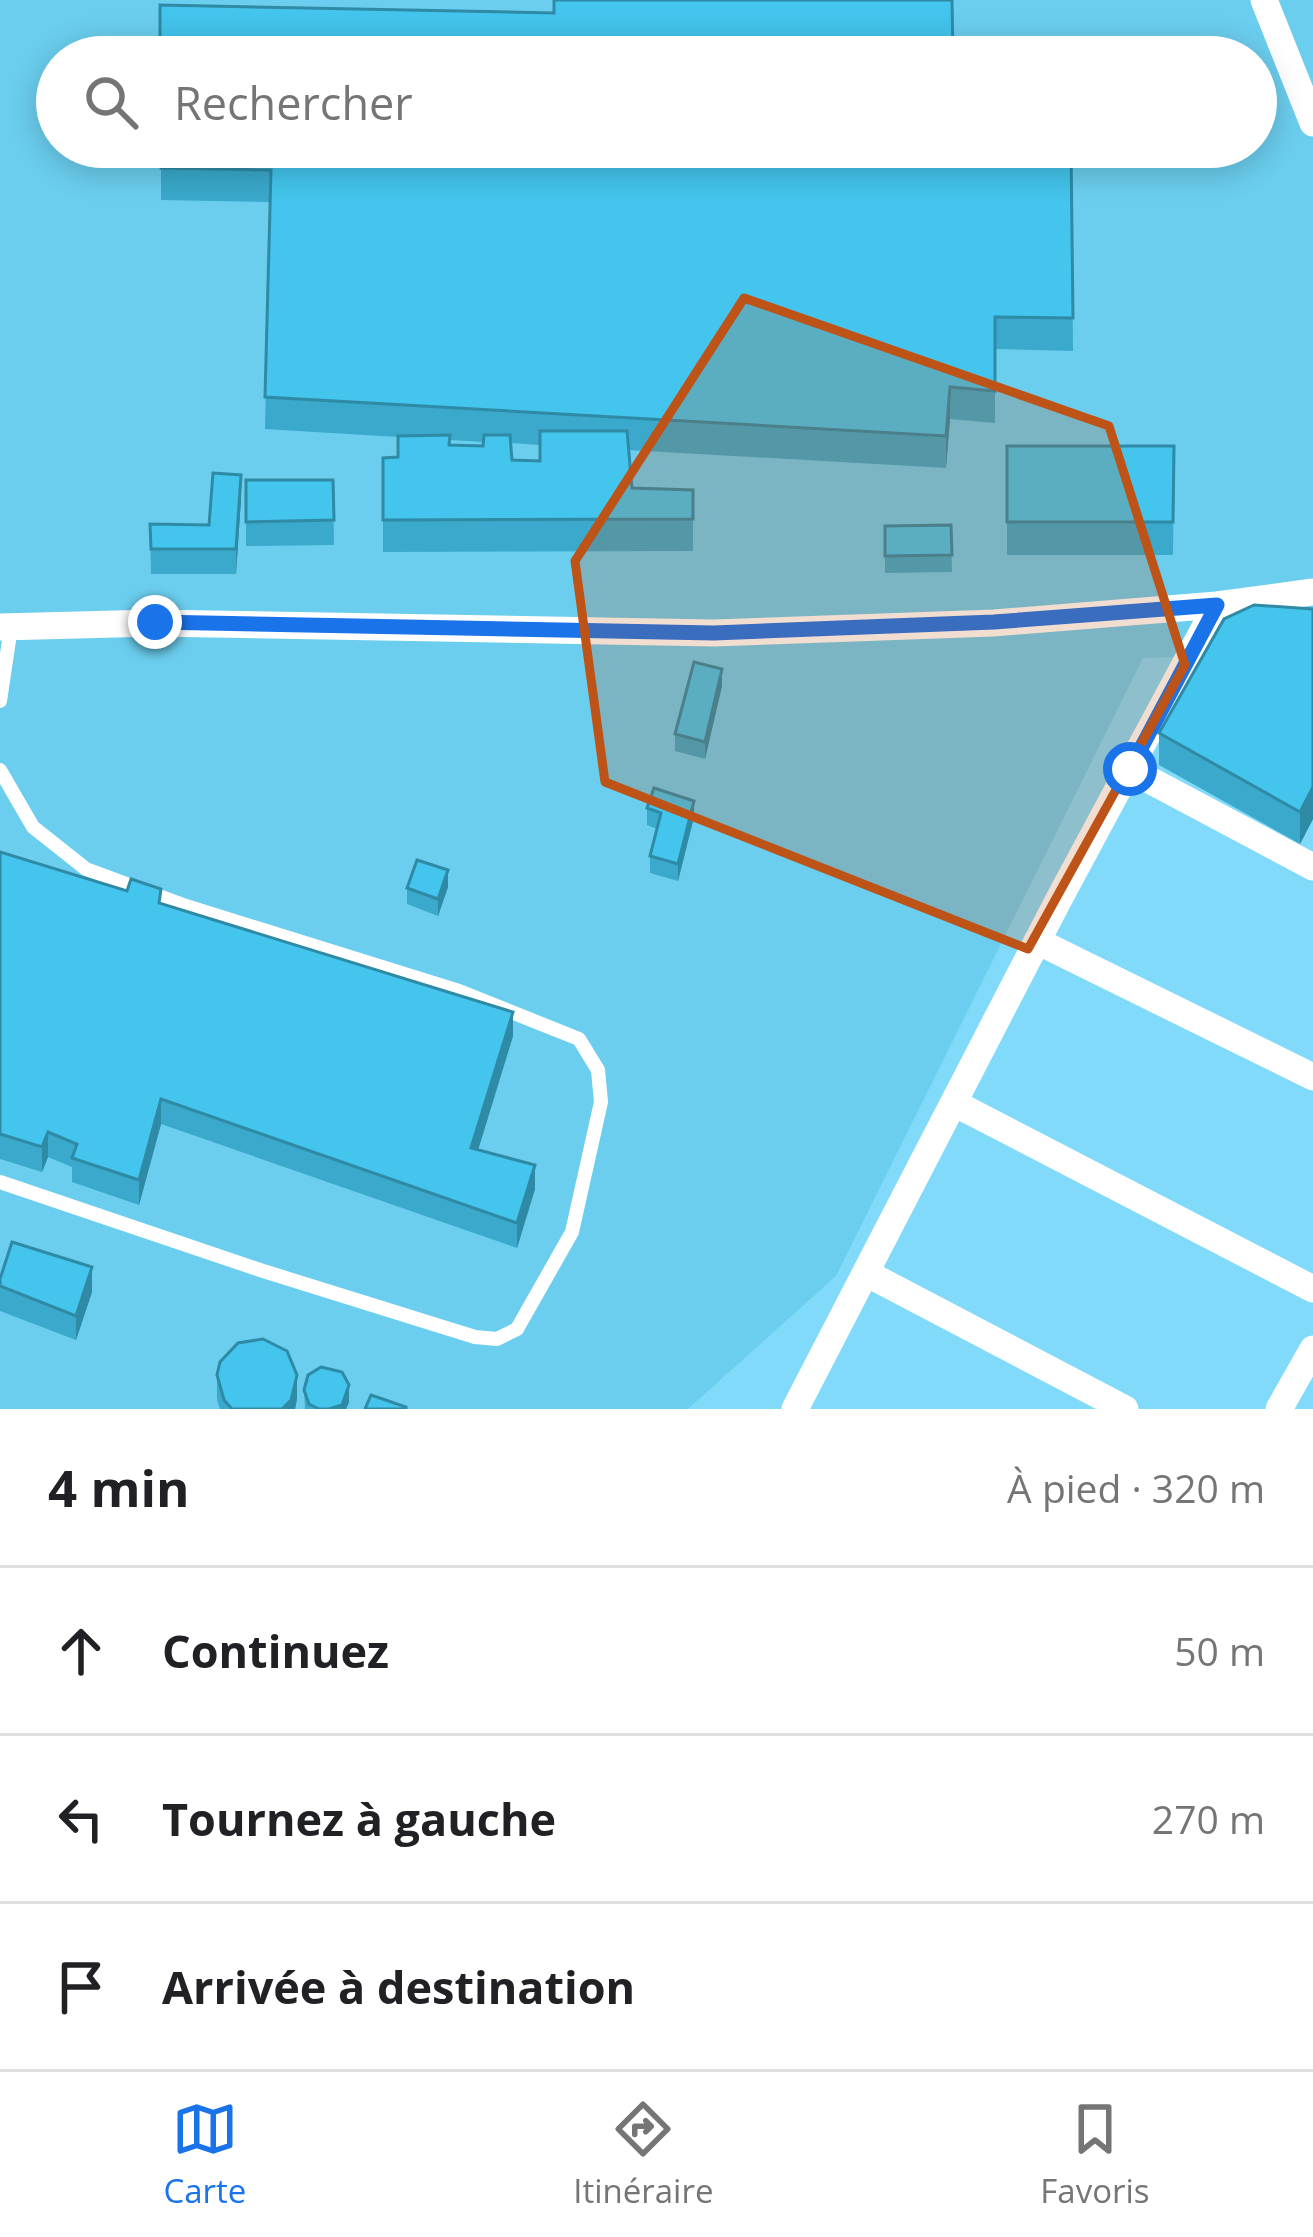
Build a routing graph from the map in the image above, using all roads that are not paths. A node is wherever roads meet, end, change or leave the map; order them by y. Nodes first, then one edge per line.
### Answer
1 (1264, 0) edge
2 (1313, 123) edge
3 (1313, 592) edge
4 (1217, 605) junction
5 (6, 627) edge
6 (0, 701) edge
7 (1130, 769) junction
8 (0, 770) edge
9 (1313, 867) edge
10 (1037, 940) junction
11 (1313, 1076) edge
12 (954, 1103) junction
13 (0, 1182) edge
14 (866, 1273) junction
15 (1313, 1289) edge
16 (1313, 1349) edge
17 (795, 1409) edge
18 (1125, 1409) edge
19 (1279, 1409) edge

1 - 2 street
3 - 4 street
4 - 5 street
4 - 7 street
5 - 6 lane
7 - 9 street
7 - 10 street
8 - 13 lane
10 - 11 street
10 - 12 street
12 - 14 street
12 - 15 street
14 - 17 street
14 - 18 street
16 - 19 street

